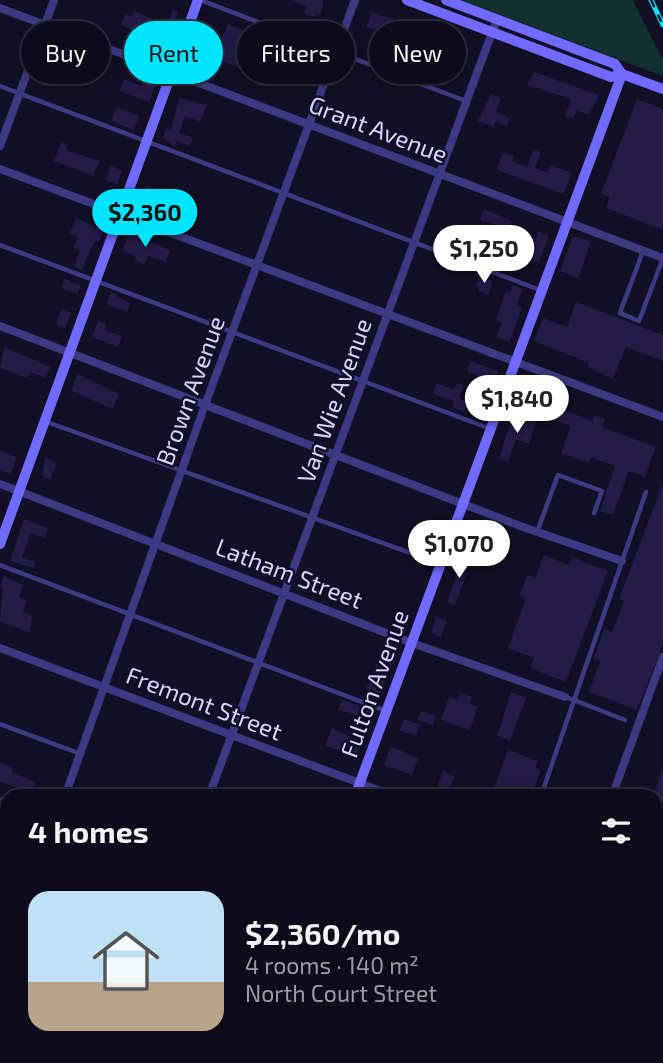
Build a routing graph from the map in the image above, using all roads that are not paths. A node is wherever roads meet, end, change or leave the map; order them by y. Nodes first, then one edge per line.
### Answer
1 (54, 0) edge
2 (199, 0) edge
3 (355, 0) edge
4 (407, 0) edge
5 (446, 0) edge
6 (0, 8) edge
7 (497, 19) junction
8 (34, 21) edge
9 (46, 21) edge
10 (191, 21) edge
11 (255, 21) edge
12 (348, 21) edge
13 (492, 32) junction
14 (355, 59) edge
15 (622, 74) junction
16 (22, 84) edge
17 (169, 84) edge
18 (204, 84) edge
19 (325, 84) edge
20 (0, 86) edge
21 (663, 89) edge
22 (19, 93) junction
23 (466, 101) junction
24 (309, 125) junction
25 (148, 141) junction
26 (0, 146) edge
27 (0, 169) edge
28 (439, 173) junction
29 (285, 192) junction
30 (121, 214) junction
31 (568, 222) junction
32 (414, 241) junction
33 (0, 245) edge
34 (643, 250) junction
35 (663, 258) edge
36 (260, 264) junction
37 (96, 280) junction
38 (543, 291) junction
39 (388, 312) junction
40 (0, 326) edge
41 (234, 332) junction
42 (71, 352) junction
43 (516, 362) junction
44 (362, 381) junction
45 (205, 405) junction
46 (663, 416) edge
47 (46, 421) junction
48 (492, 429) junction
49 (335, 454) junction
50 (182, 470) junction
51 (0, 484) edge
52 (20, 492) junction
53 (646, 492) dead end
54 (464, 504) junction
55 (594, 513) dead end
56 (312, 517) junction
57 (537, 531) junction
58 (157, 543) junction
59 (0, 544) edge
60 (622, 561) junction
61 (442, 564) junction
62 (0, 565) edge
63 (284, 593) junction
64 (131, 614) junction
65 (412, 643) junction
66 (0, 648) edge
67 (663, 657) edge
68 (258, 662) junction
69 (105, 687) junction
70 (565, 697) joint
71 (576, 701) junction
72 (387, 711) junction
73 (625, 720) dead end
74 (0, 724) edge
75 (231, 737) junction
76 (81, 755) junction
77 (360, 783) junction
78 (68, 789) edge
79 (212, 789) edge
80 (358, 789) edge
81 (376, 789) edge
82 (544, 789) edge
83 (615, 789) edge

1 - 9 street
2 - 10 street
2 - 11 lane
3 - 12 street, Brown Avenue
4 - 13 street
5 - 7 street
6 - 8 street, Grant Avenue
7 - 13 street, Van Wie Avenue
7 - 15 street
13 - 15 street
13 - 23 street, Van Wie Avenue
14 - 23 lane
15 - 21 street
15 - 31 street, Fulton Avenue
16 - 22 street
17 - 25 street
18 - 24 street, Grant Avenue
19 - 24 street, Brown Avenue
20 - 22 lane
22 - 25 lane
22 - 26 street
23 - 28 street, Van Wie Avenue
24 - 28 street, Grant Avenue
24 - 29 street, Brown Avenue
25 - 29 lane
25 - 30 street
27 - 30 street
28 - 31 street, Grant Avenue
28 - 32 street, Van Wie Avenue
29 - 32 lane
29 - 36 street, Brown Avenue
30 - 36 street
30 - 37 street
31 - 34 street, Grant Avenue
31 - 38 street, Fulton Avenue
32 - 38 lane
32 - 39 street, Van Wie Avenue
33 - 37 lane
34 - 35 street, Grant Avenue
34 - 35 lane
36 - 39 street
36 - 41 street, Brown Avenue
37 - 41 lane
37 - 42 street
38 - 43 street, Fulton Avenue
39 - 43 street
39 - 44 street, Van Wie Avenue
40 - 42 street
41 - 44 lane
41 - 45 street, Brown Avenue
42 - 45 street
42 - 47 street
43 - 46 street
43 - 48 street, Fulton Avenue
44 - 48 lane
44 - 49 street, Van Wie Avenue
45 - 49 street
45 - 50 street, Brown Avenue
47 - 50 lane
47 - 52 street
48 - 54 street, Fulton Avenue
49 - 54 street
49 - 56 street, Van Wie Avenue
50 - 56 lane
50 - 58 street, Brown Avenue
51 - 52 street, Latham Street
52 - 58 street, Latham Street
52 - 59 street
53 - 60 lane
54 - 57 street
54 - 61 street, Fulton Avenue
55 - 57 lane
56 - 61 lane
56 - 63 street, Van Wie Avenue
57 - 60 street
58 - 63 street, Latham Street
58 - 64 street, Brown Avenue
60 - 71 lane
61 - 65 street, Fulton Avenue
62 - 64 lane
63 - 65 street, Latham Street
63 - 68 street, Van Wie Avenue
64 - 68 lane
64 - 69 street, Brown Avenue
65 - 70 street, Latham Street
65 - 72 street, Fulton Avenue
66 - 69 street, Fremont Street
67 - 83 street
68 - 72 lane
68 - 75 street, Van Wie Avenue
69 - 75 street, Fremont Street
69 - 76 street, Brown Avenue
70 - 71 lane
71 - 73 lane
71 - 82 lane
72 - 77 street, Fulton Avenue
74 - 76 lane
75 - 77 street, Fremont Street
75 - 79 street, Van Wie Avenue
76 - 78 street, Brown Avenue
77 - 80 street, Fulton Avenue
77 - 81 street, Fremont Street

